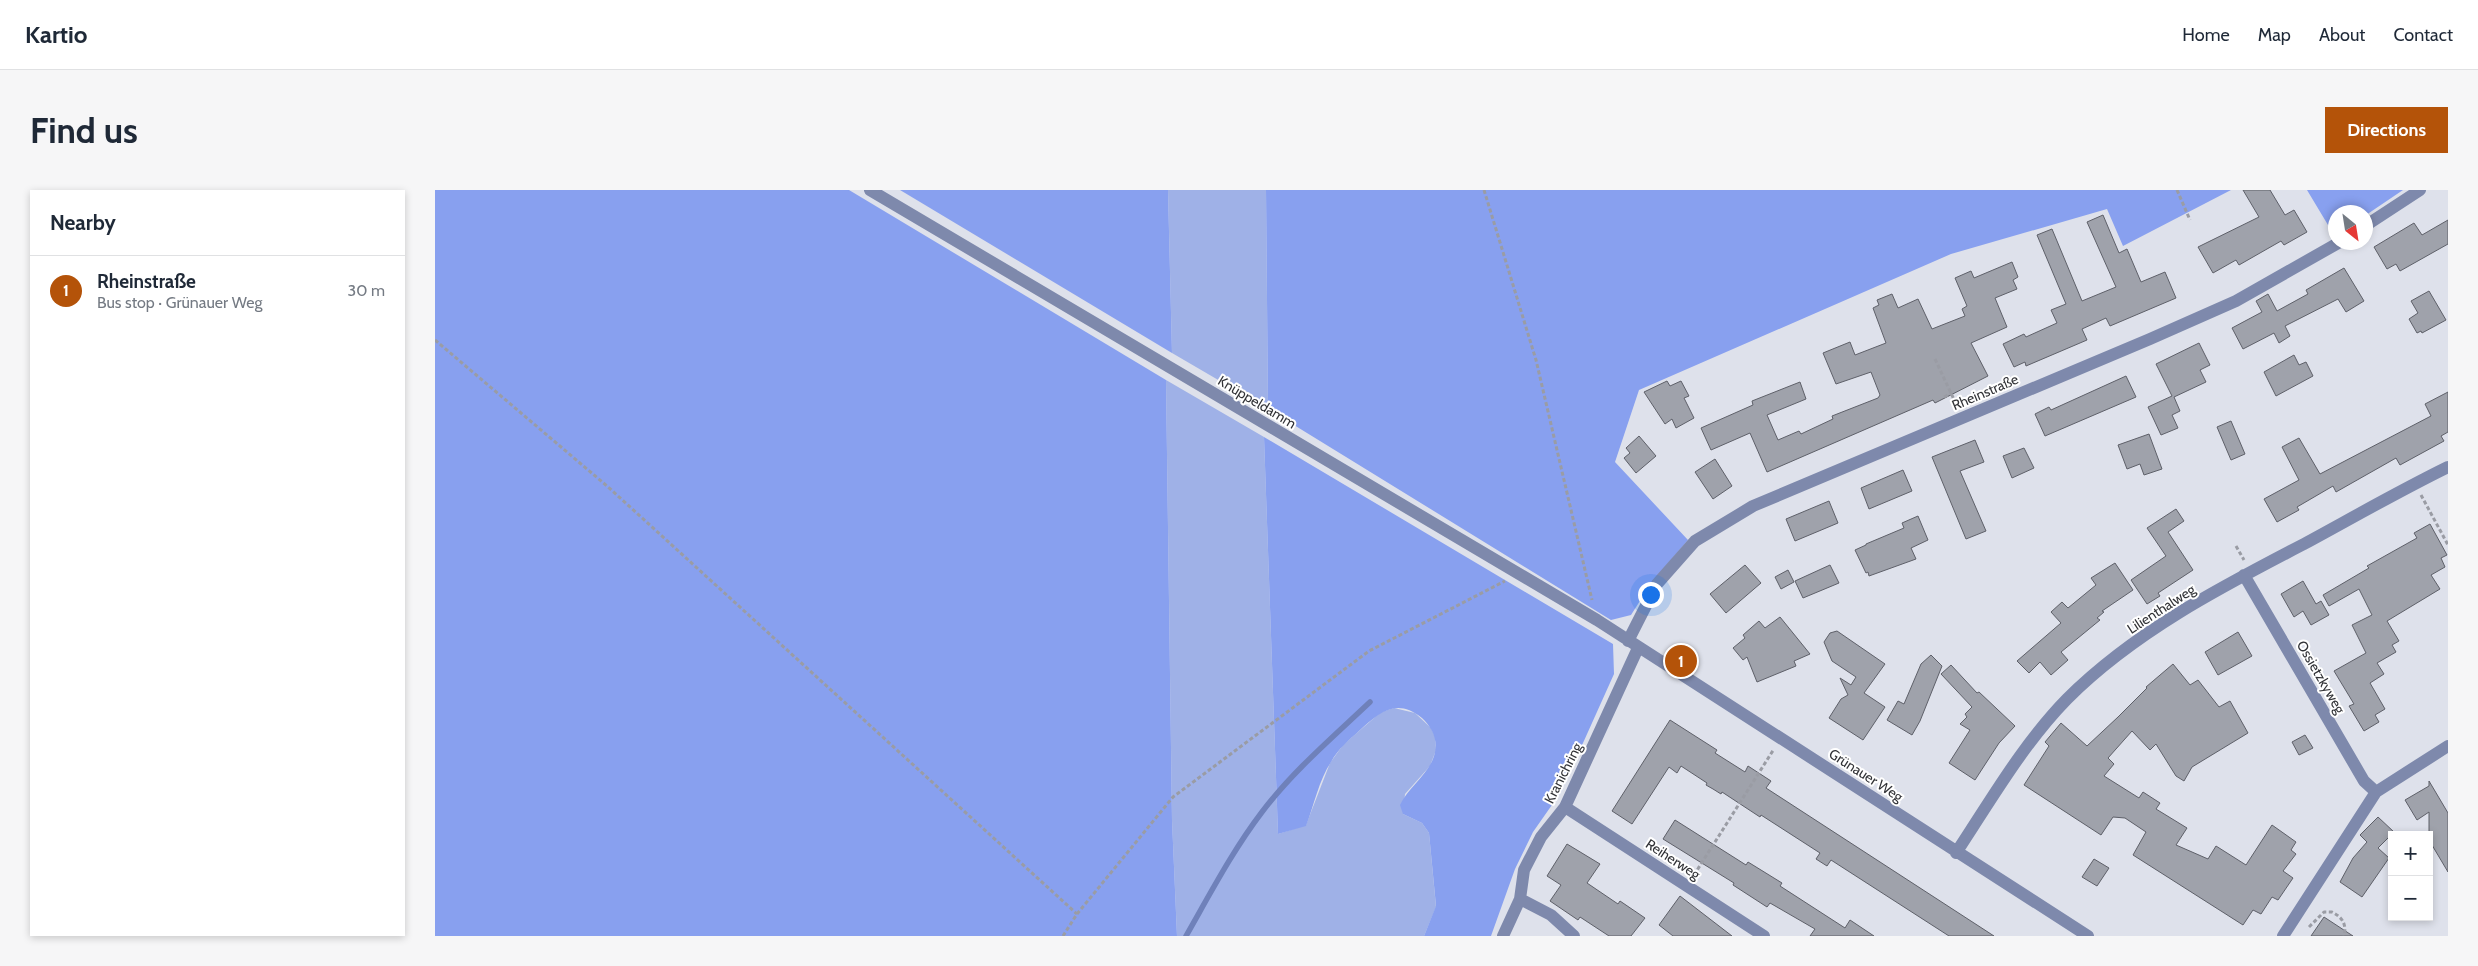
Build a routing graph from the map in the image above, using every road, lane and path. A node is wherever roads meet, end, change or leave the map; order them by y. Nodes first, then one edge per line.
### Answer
1 (870, 190) edge
2 (1484, 190) edge
3 (2177, 190) edge
4 (2420, 190) edge
5 (2190, 220) dead end
6 (2373, 221) edge
7 (2328, 249) edge
8 (435, 340) edge
9 (1935, 359) dead end
10 (1952, 393) junction
11 (1944, 397) dead end
12 (1963, 418) junction
13 (2448, 468) edge
14 (2415, 484) junction
15 (2448, 545) edge
16 (1517, 574) junction
17 (2244, 575) junction
18 (1597, 620) junction
19 (1633, 645) junction
20 (1781, 737) junction
21 (2448, 746) edge
22 (2376, 792) junction
23 (1565, 807) junction
24 (1956, 852) junction
25 (1687, 886) junction
26 (1520, 899) junction
27 (1077, 914) junction
28 (2308, 929) dead end
29 (1063, 936) edge
30 (1503, 936) edge
31 (1574, 936) edge
32 (1765, 936) edge
33 (2088, 936) edge
34 (2283, 936) edge
35 (2345, 936) edge

1 - 16 street, Knüppeldamm
2 - 18 path
3 - 5 path
4 - 6 street
7 - 12 street, Rheinstraße
8 - 27 path
9 - 10 path
10 - 11 path
10 - 12 path
12 - 19 street, Rheinstraße
13 - 14 street, Lilienthalweg
14 - 15 path
14 - 17 street, Lilienthalweg
16 - 18 street, Knüppeldamm
16 - 27 path
17 - 22 street, Ossietzkyweg
17 - 24 street, Lilienthalweg
18 - 19 street, Knüppeldamm
19 - 20 street, Grünauer Weg
19 - 23 street, Kranichring
20 - 24 street, Grünauer Weg
20 - 25 path
21 - 22 street
22 - 34 street
23 - 25 street, Reiherweg
23 - 26 street, Kranichring
24 - 33 street, Grünauer Weg
25 - 32 street, Reiherweg
26 - 30 street, Kranichring
26 - 31 street
27 - 29 path
28 - 35 path

